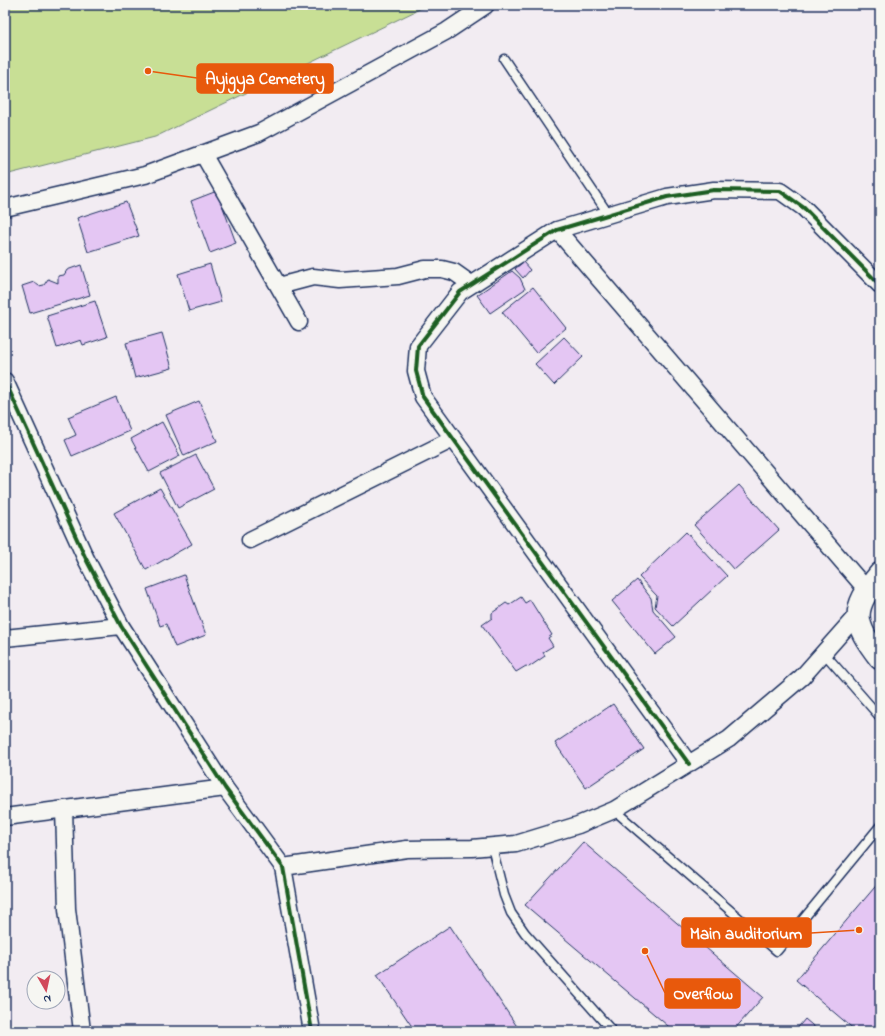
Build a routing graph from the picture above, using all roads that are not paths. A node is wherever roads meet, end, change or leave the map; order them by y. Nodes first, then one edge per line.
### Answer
1 (486, 5) edge
2 (504, 59) dead end
3 (203, 154) junction
4 (5, 208) edge
5 (609, 215) junction
6 (557, 230) junction
7 (471, 284) junction
8 (880, 285) edge
9 (279, 286) junction
10 (299, 322) dead end
11 (5, 381) edge
12 (453, 439) junction
13 (250, 540) dead end
14 (873, 582) edge
15 (858, 615) junction
16 (121, 626) junction
17 (5, 638) edge
18 (824, 653) junction
19 (880, 658) edge
20 (880, 717) edge
21 (689, 764) junction
22 (225, 788) junction
23 (64, 808) junction
24 (614, 810) junction
25 (5, 817) edge
26 (880, 826) edge
27 (492, 847) junction
28 (283, 867) junction
29 (82, 1031) edge
30 (312, 1031) edge
31 (612, 1031) edge

1 - 3 street
2 - 5 lane
3 - 4 street
3 - 9 street
5 - 6 street
5 - 8 street
6 - 7 street
6 - 14 street
7 - 9 street
7 - 12 street
9 - 10 street
11 - 16 street
12 - 13 street
12 - 21 street
14 - 15 street
15 - 18 street
15 - 19 street
16 - 17 street
16 - 22 street
18 - 20 lane
18 - 21 street
21 - 24 street
22 - 23 street
22 - 28 street
23 - 25 street
23 - 29 street
24 - 26 lane
24 - 27 street
27 - 28 street
27 - 31 lane
28 - 30 street

